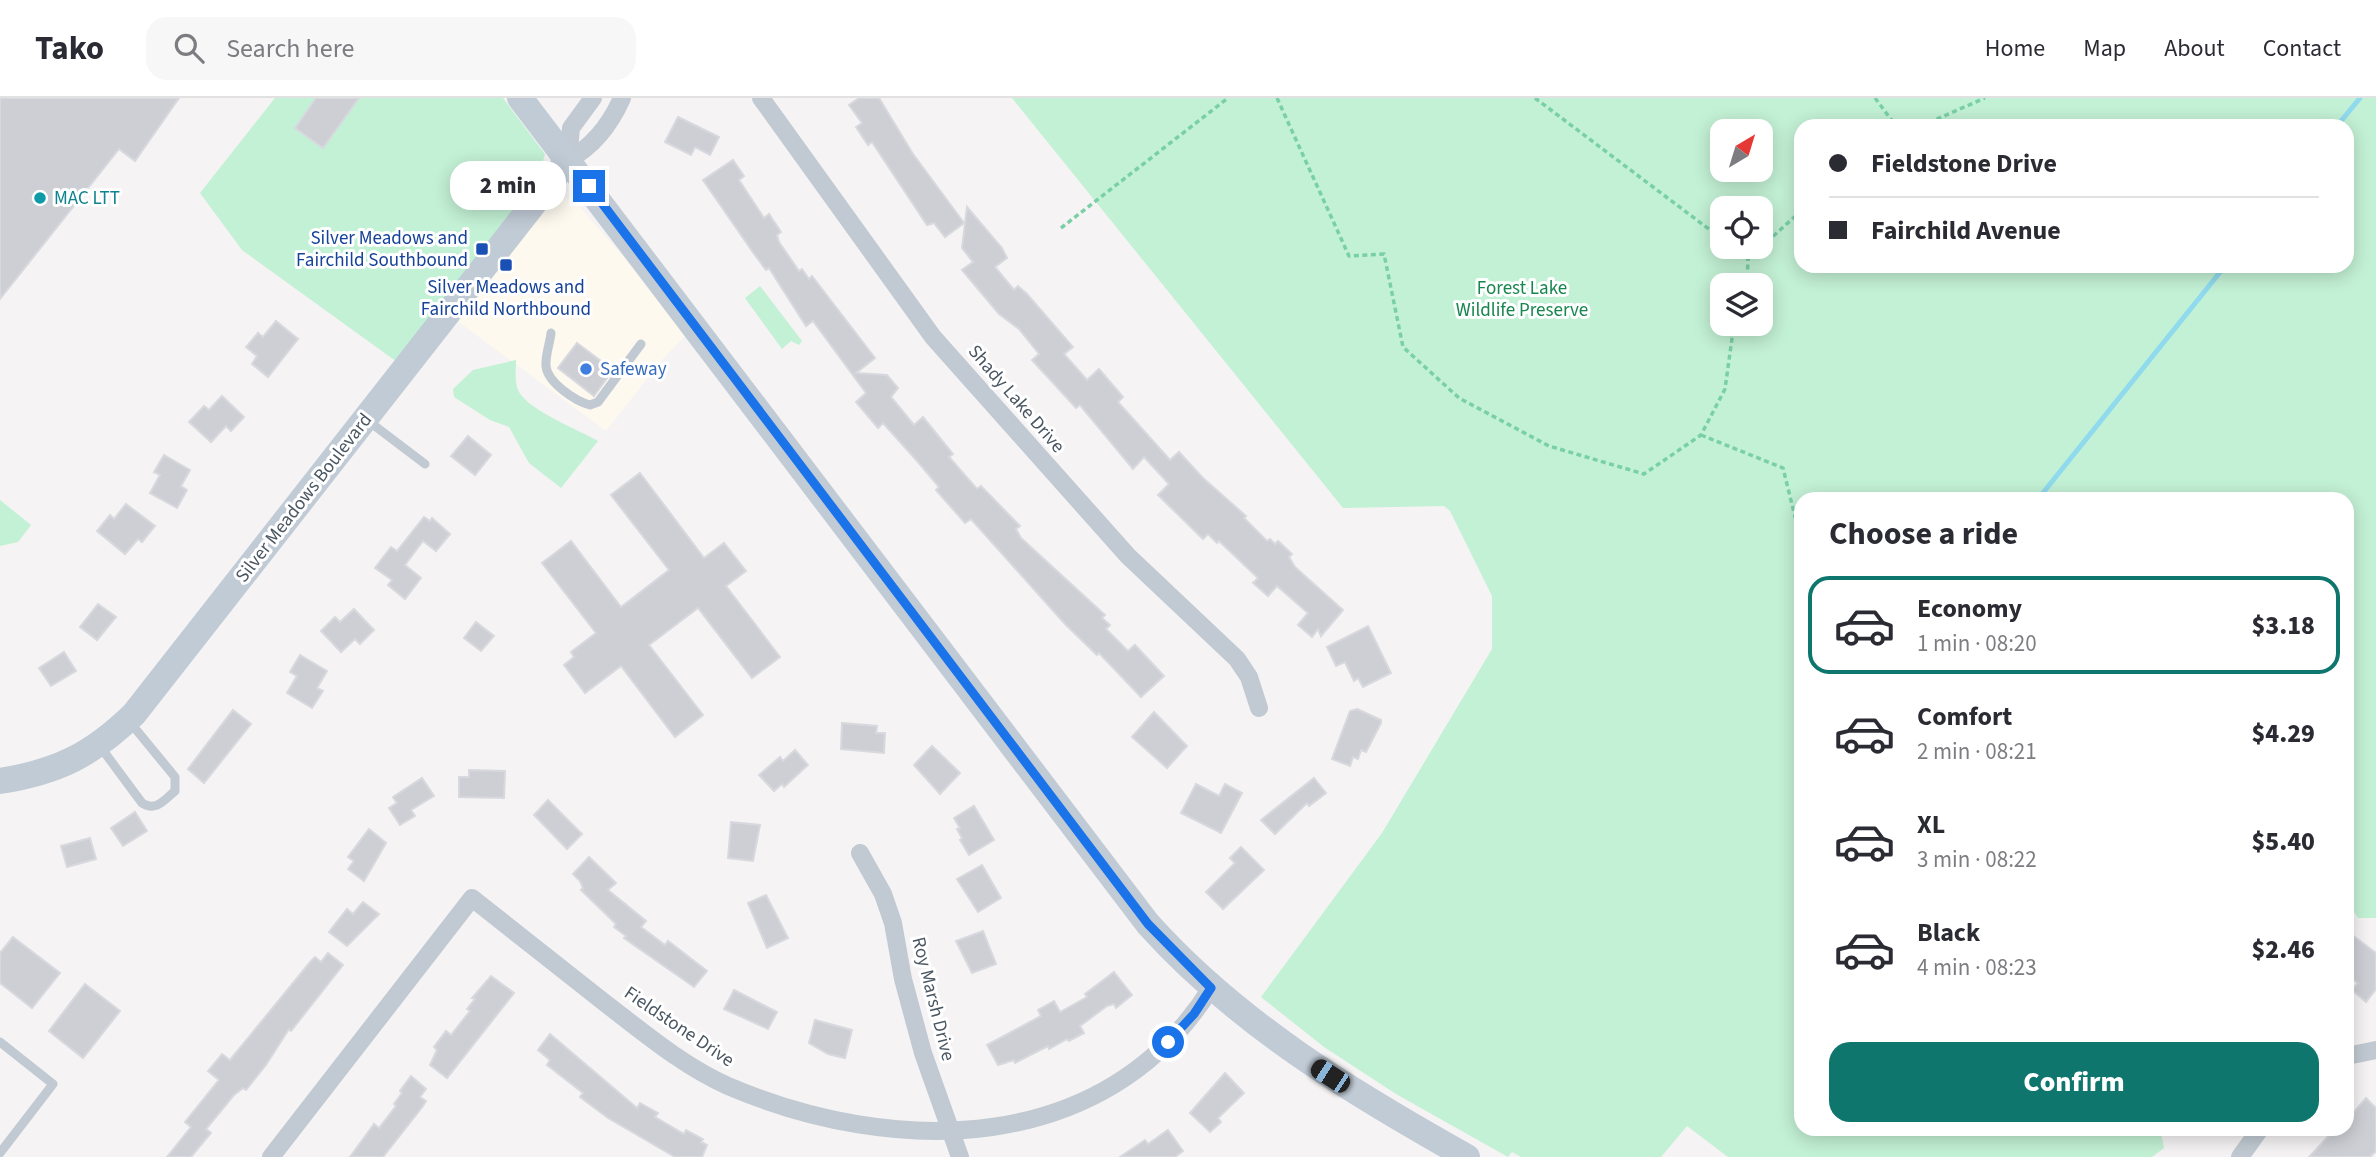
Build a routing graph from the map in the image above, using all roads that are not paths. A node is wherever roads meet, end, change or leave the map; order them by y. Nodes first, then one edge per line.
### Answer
1 (520, 98) edge
2 (593, 98) edge
3 (622, 98) edge
4 (761, 98) edge
5 (568, 159) junction
6 (551, 333) dead end
7 (640, 344) dead end
8 (365, 419) junction
9 (425, 464) dead end
10 (1259, 708) dead end
11 (128, 720) junction
12 (99, 745) junction
13 (0, 781) edge
14 (860, 853) dead end
15 (1211, 988) junction
16 (0, 1042) edge
17 (2376, 1050) edge
18 (2354, 1055) edge
19 (951, 1133) junction
20 (2255, 1136) edge
21 (0, 1153) edge
22 (271, 1157) edge
23 (960, 1157) edge
24 (1467, 1157) edge
25 (2241, 1157) edge

1 - 5 main road
2 - 5 street
3 - 5 street
4 - 10 street, Shady Lake Drive
5 - 8 main road, Silver Meadows Boulevard
5 - 15 main road
6 - 7 lane
8 - 9 lane
8 - 11 main road, Silver Meadows Boulevard
11 - 12 main road, Silver Meadows Boulevard
11 - 12 lane
12 - 13 main road, Silver Meadows Boulevard
14 - 19 street, Roy Marsh Drive
15 - 19 street, Fieldstone Drive
15 - 24 main road
16 - 21 lane
17 - 18 street
19 - 22 street, Fieldstone Drive
19 - 23 street, Roy Marsh Drive
20 - 25 street

